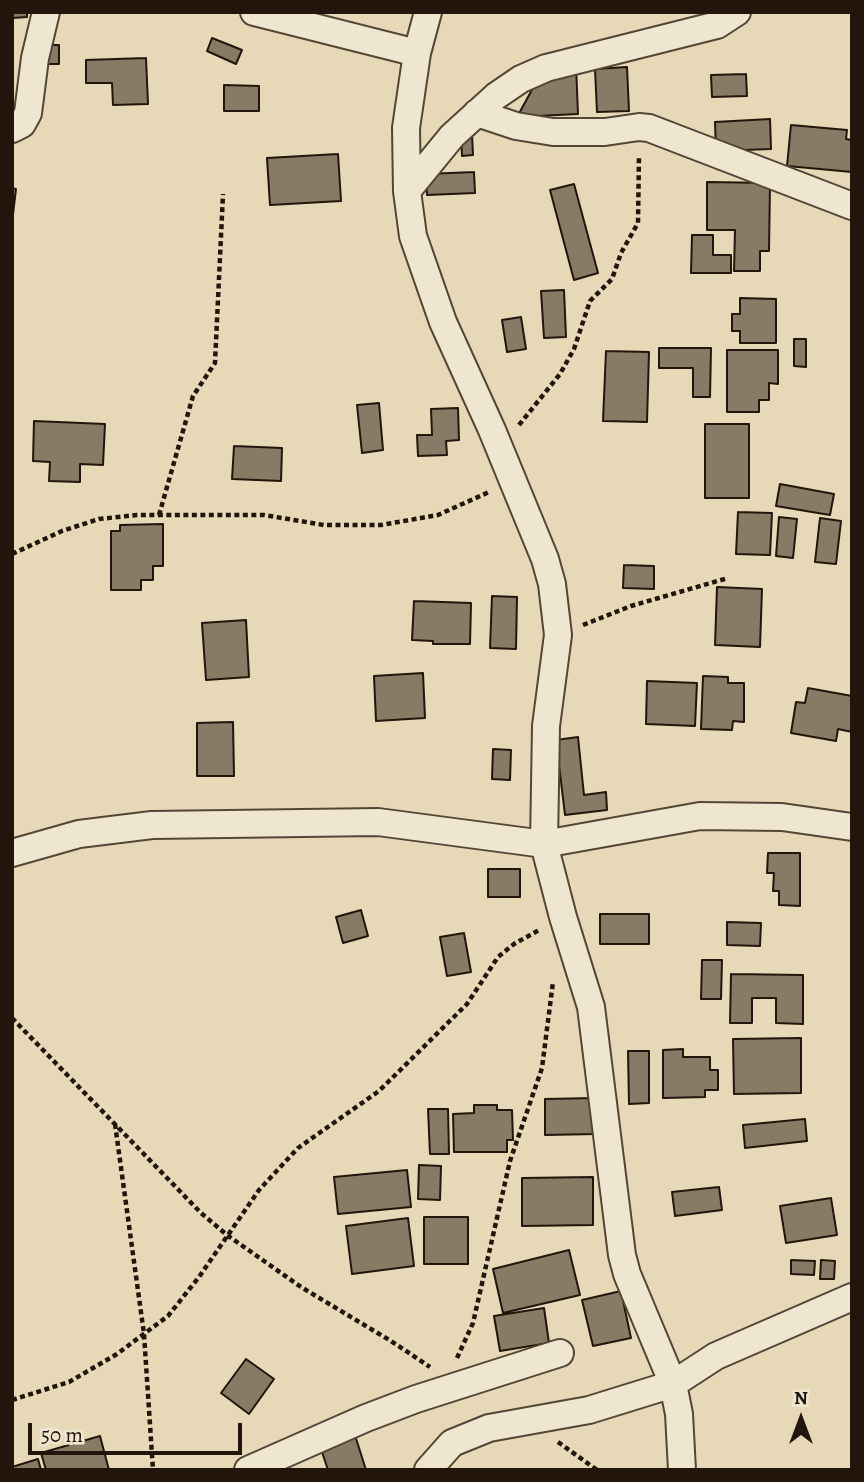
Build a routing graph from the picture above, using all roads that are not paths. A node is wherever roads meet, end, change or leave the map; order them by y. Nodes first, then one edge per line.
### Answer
1 (46, 12) edge
2 (254, 12) edge
3 (428, 12) edge
4 (737, 12) edge
5 (417, 53) junction
6 (477, 113) junction
7 (12, 129) edge
8 (407, 191) junction
9 (852, 206) edge
10 (852, 827) edge
11 (544, 844) junction
12 (12, 853) edge
13 (852, 1297) edge
14 (560, 1353) dead end
15 (673, 1384) junction
16 (248, 1470) edge
17 (428, 1470) edge
18 (682, 1470) edge

1 - 7 street
2 - 5 street
3 - 5 street
4 - 6 street
5 - 8 street
6 - 8 street
6 - 9 street
8 - 11 street
10 - 11 street
11 - 12 street
11 - 15 street
13 - 15 street
14 - 16 street
15 - 17 street
15 - 18 street

